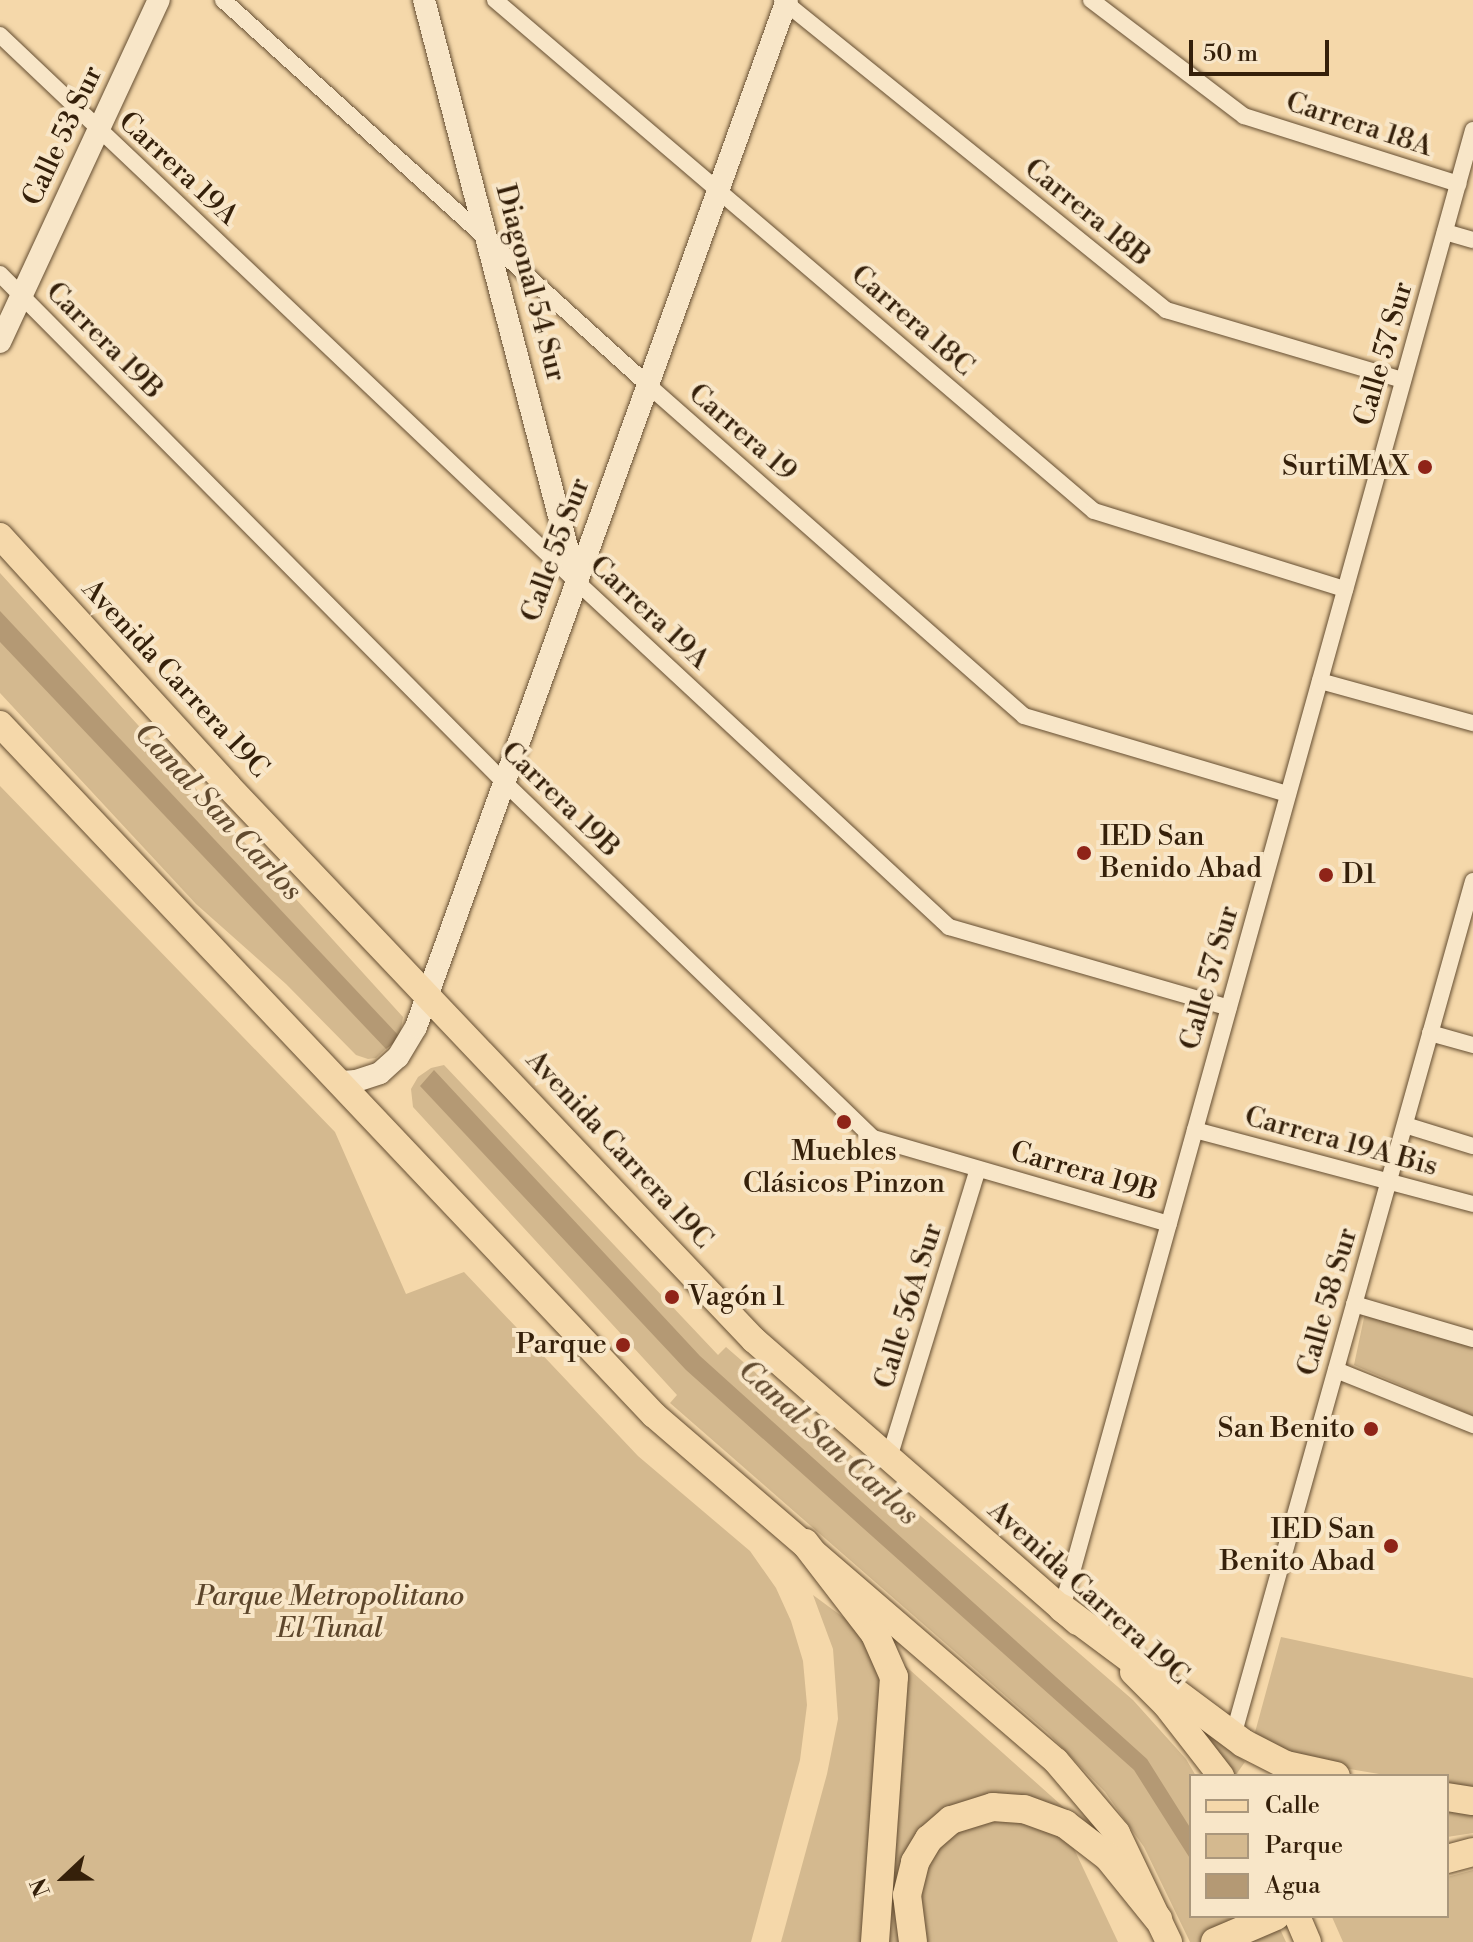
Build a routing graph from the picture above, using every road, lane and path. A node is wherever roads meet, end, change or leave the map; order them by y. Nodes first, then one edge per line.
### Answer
1 (159, 0) edge
2 (223, 0) edge
3 (424, 0) edge
4 (495, 0) edge
5 (1091, 0) edge
6 (785, 1) edge
7 (0, 35) edge
8 (99, 130) junction
9 (1473, 130) edge
10 (1458, 184) junction
11 (719, 191) junction
12 (1445, 232) junction
13 (487, 239) junction
14 (1473, 240) edge
15 (0, 274) edge
16 (22, 295) junction
17 (0, 342) edge
18 (1403, 380) junction
19 (648, 385) junction
20 (0, 536) edge
21 (576, 581) junction
22 (1345, 589) junction
23 (1320, 681) junction
24 (1473, 723) edge
25 (0, 724) edge
26 (504, 782) junction
27 (1288, 794) junction
28 (1472, 889) edge
29 (428, 994) junction
30 (1229, 1008) junction
31 (1430, 1033) junction
32 (1473, 1045) edge
33 (342, 1082) junction
34 (1405, 1125) junction
35 (1195, 1130) junction
36 (1473, 1146) edge
37 (978, 1169) junction
38 (1389, 1182) junction
39 (1473, 1204) edge
40 (1169, 1224) junction
41 (1354, 1304) junction
42 (1473, 1339) edge
43 (1336, 1370) junction
44 (1473, 1425) edge
45 (889, 1458) junction
46 (805, 1543) junction
47 (1062, 1608) junction
48 (1233, 1736) junction
49 (1219, 1774) edge
50 (1328, 1774) edge
51 (1449, 1797) edge
52 (1473, 1801) edge
53 (1473, 1852) edge
54 (1449, 1858) edge
55 (1271, 1918) edge
56 (1298, 1918) edge
57 (1164, 1930) edge
58 (875, 1942) edge
59 (913, 1942) edge
60 (1215, 1942) edge
61 (1308, 1942) edge

1 - 8 street, Calle 53 Sur
2 - 13 street, Carrera 19
3 - 13 street, Diagonal 54 Sur
4 - 11 street, Carrera 18C
5 - 10 street, Carrera 18A
6 - 11 street, Calle 55 Sur
6 - 18 street, Carrera 18B
7 - 8 street, Carrera 19A
8 - 16 street, Calle 53 Sur
8 - 21 street, Carrera 19A
9 - 10 street, Calle 57 Sur
10 - 12 street, Calle 57 Sur
11 - 19 street, Calle 55 Sur
11 - 22 street, Carrera 18C
12 - 14 street
12 - 18 street, Calle 57 Sur
13 - 19 street, Carrera 19
13 - 21 street, Diagonal 54 Sur
15 - 16 street, Carrera 19B
16 - 17 street, Calle 53 Sur
16 - 26 street, Carrera 19B
18 - 22 street, Calle 57 Sur
19 - 21 street, Calle 55 Sur
19 - 27 street, Carrera 19
20 - 29 main road, Avenida Carrera 19C
21 - 26 street, Calle 55 Sur
21 - 30 street, Carrera 19A
22 - 23 street, Calle 57 Sur
23 - 24 street
23 - 27 street, Calle 57 Sur
25 - 33 main road
26 - 29 street, Calle 55 Sur
26 - 37 street, Carrera 19B
27 - 30 street, Calle 57 Sur
28 - 31 street, Calle 58 Sur
29 - 33 street, Calle 55 Sur
29 - 45 main road, Avenida Carrera 19C
30 - 35 street, Calle 57 Sur
31 - 32 street
31 - 34 street, Calle 58 Sur
33 - 46 main road
34 - 36 street
34 - 38 street, Calle 58 Sur
35 - 38 street, Carrera 19A Bis
35 - 40 street, Calle 57 Sur
37 - 40 street, Carrera 19B
37 - 45 street, Calle 56A Sur
38 - 39 street, Carrera 19A Bis
38 - 41 street, Calle 58 Sur
40 - 47 street, Calle 57 Sur
41 - 42 street
41 - 43 street, Calle 58 Sur
43 - 44 street
43 - 48 street, Calle 58 Sur
45 - 47 main road, Avenida Carrera 19C
46 - 57 main road
46 - 58 highway
47 - 48 highway
47 - 49 main road, Avenida Carrera 19C
48 - 50 highway
51 - 52 highway
53 - 54 highway
55 - 60 highway
56 - 61 main road
57 - 59 highway

